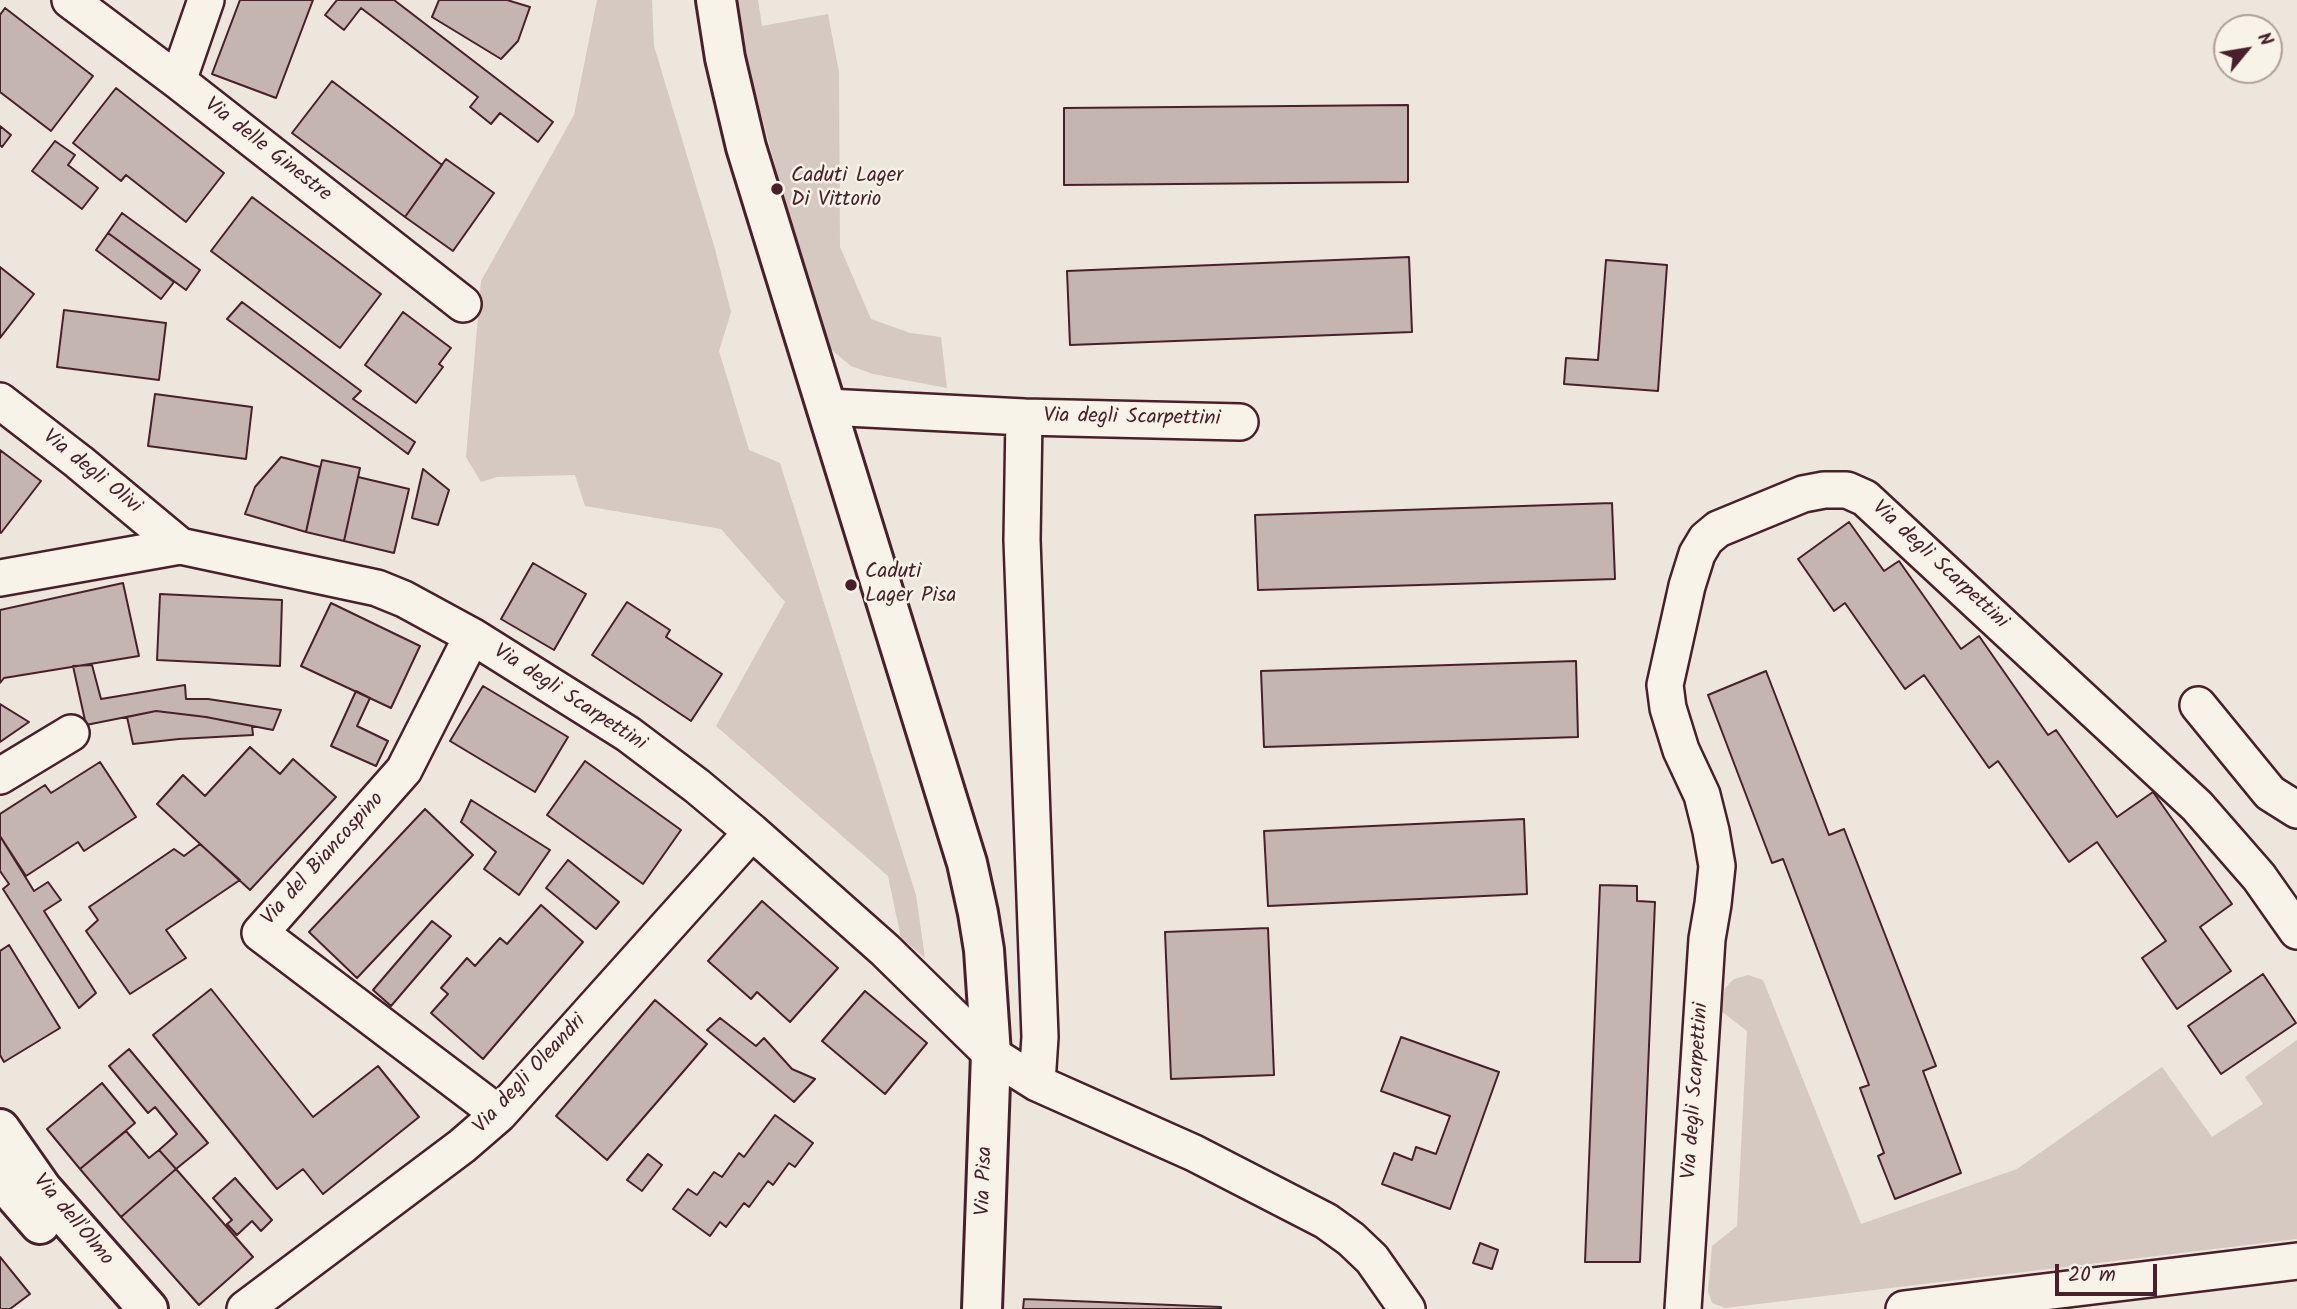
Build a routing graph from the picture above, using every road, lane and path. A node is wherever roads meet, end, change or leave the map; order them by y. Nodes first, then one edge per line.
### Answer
1 (71, 0) edge
2 (206, 0) edge
3 (716, 0) edge
4 (178, 81) junction
5 (463, 304) dead end
6 (0, 401) edge
7 (827, 407) junction
8 (1024, 417) junction
9 (1240, 422) dead end
10 (180, 546) junction
11 (0, 578) edge
12 (472, 636) junction
13 (2198, 705) dead end
14 (71, 733) dead end
15 (0, 776) edge
16 (2297, 810) edge
17 (752, 832) junction
18 (2297, 931) edge
19 (991, 1054) junction
20 (1037, 1083) junction
21 (499, 1114) junction
22 (0, 1129) edge
23 (0, 1178) edge
24 (2297, 1261) edge
25 (114, 1309) edge
26 (148, 1309) edge
27 (245, 1309) edge
28 (982, 1309) edge
29 (1407, 1309) edge
30 (1683, 1309) edge
31 (1904, 1309) edge

1 - 4 street, Via delle Ginestre
2 - 4 street
3 - 7 main road, Via Pisa
4 - 5 street, Via delle Ginestre
6 - 10 street, Via degli Olivi
7 - 8 street, Via degli Scarpettini
7 - 19 main road, Via Pisa
8 - 9 street, Via degli Scarpettini
8 - 20 street, Via degli Scarpettini
10 - 11 street, Via degli Scarpettini
10 - 12 street, Via degli Scarpettini
12 - 17 street, Via degli Scarpettini
12 - 21 street, Via del Biancospino
13 - 16 street
14 - 15 street
17 - 19 street, Via degli Scarpettini
17 - 21 street, Via degli Oleandri
18 - 30 street, Via degli Scarpettini
19 - 20 street, Via degli Scarpettini
19 - 28 main road, Via Pisa
20 - 29 street, Via degli Scarpettini
21 - 27 street, Via degli Oleandri
22 - 26 main road, Via dell'Olmo
23 - 25 main road, Via dell'Olmo
24 - 31 street

